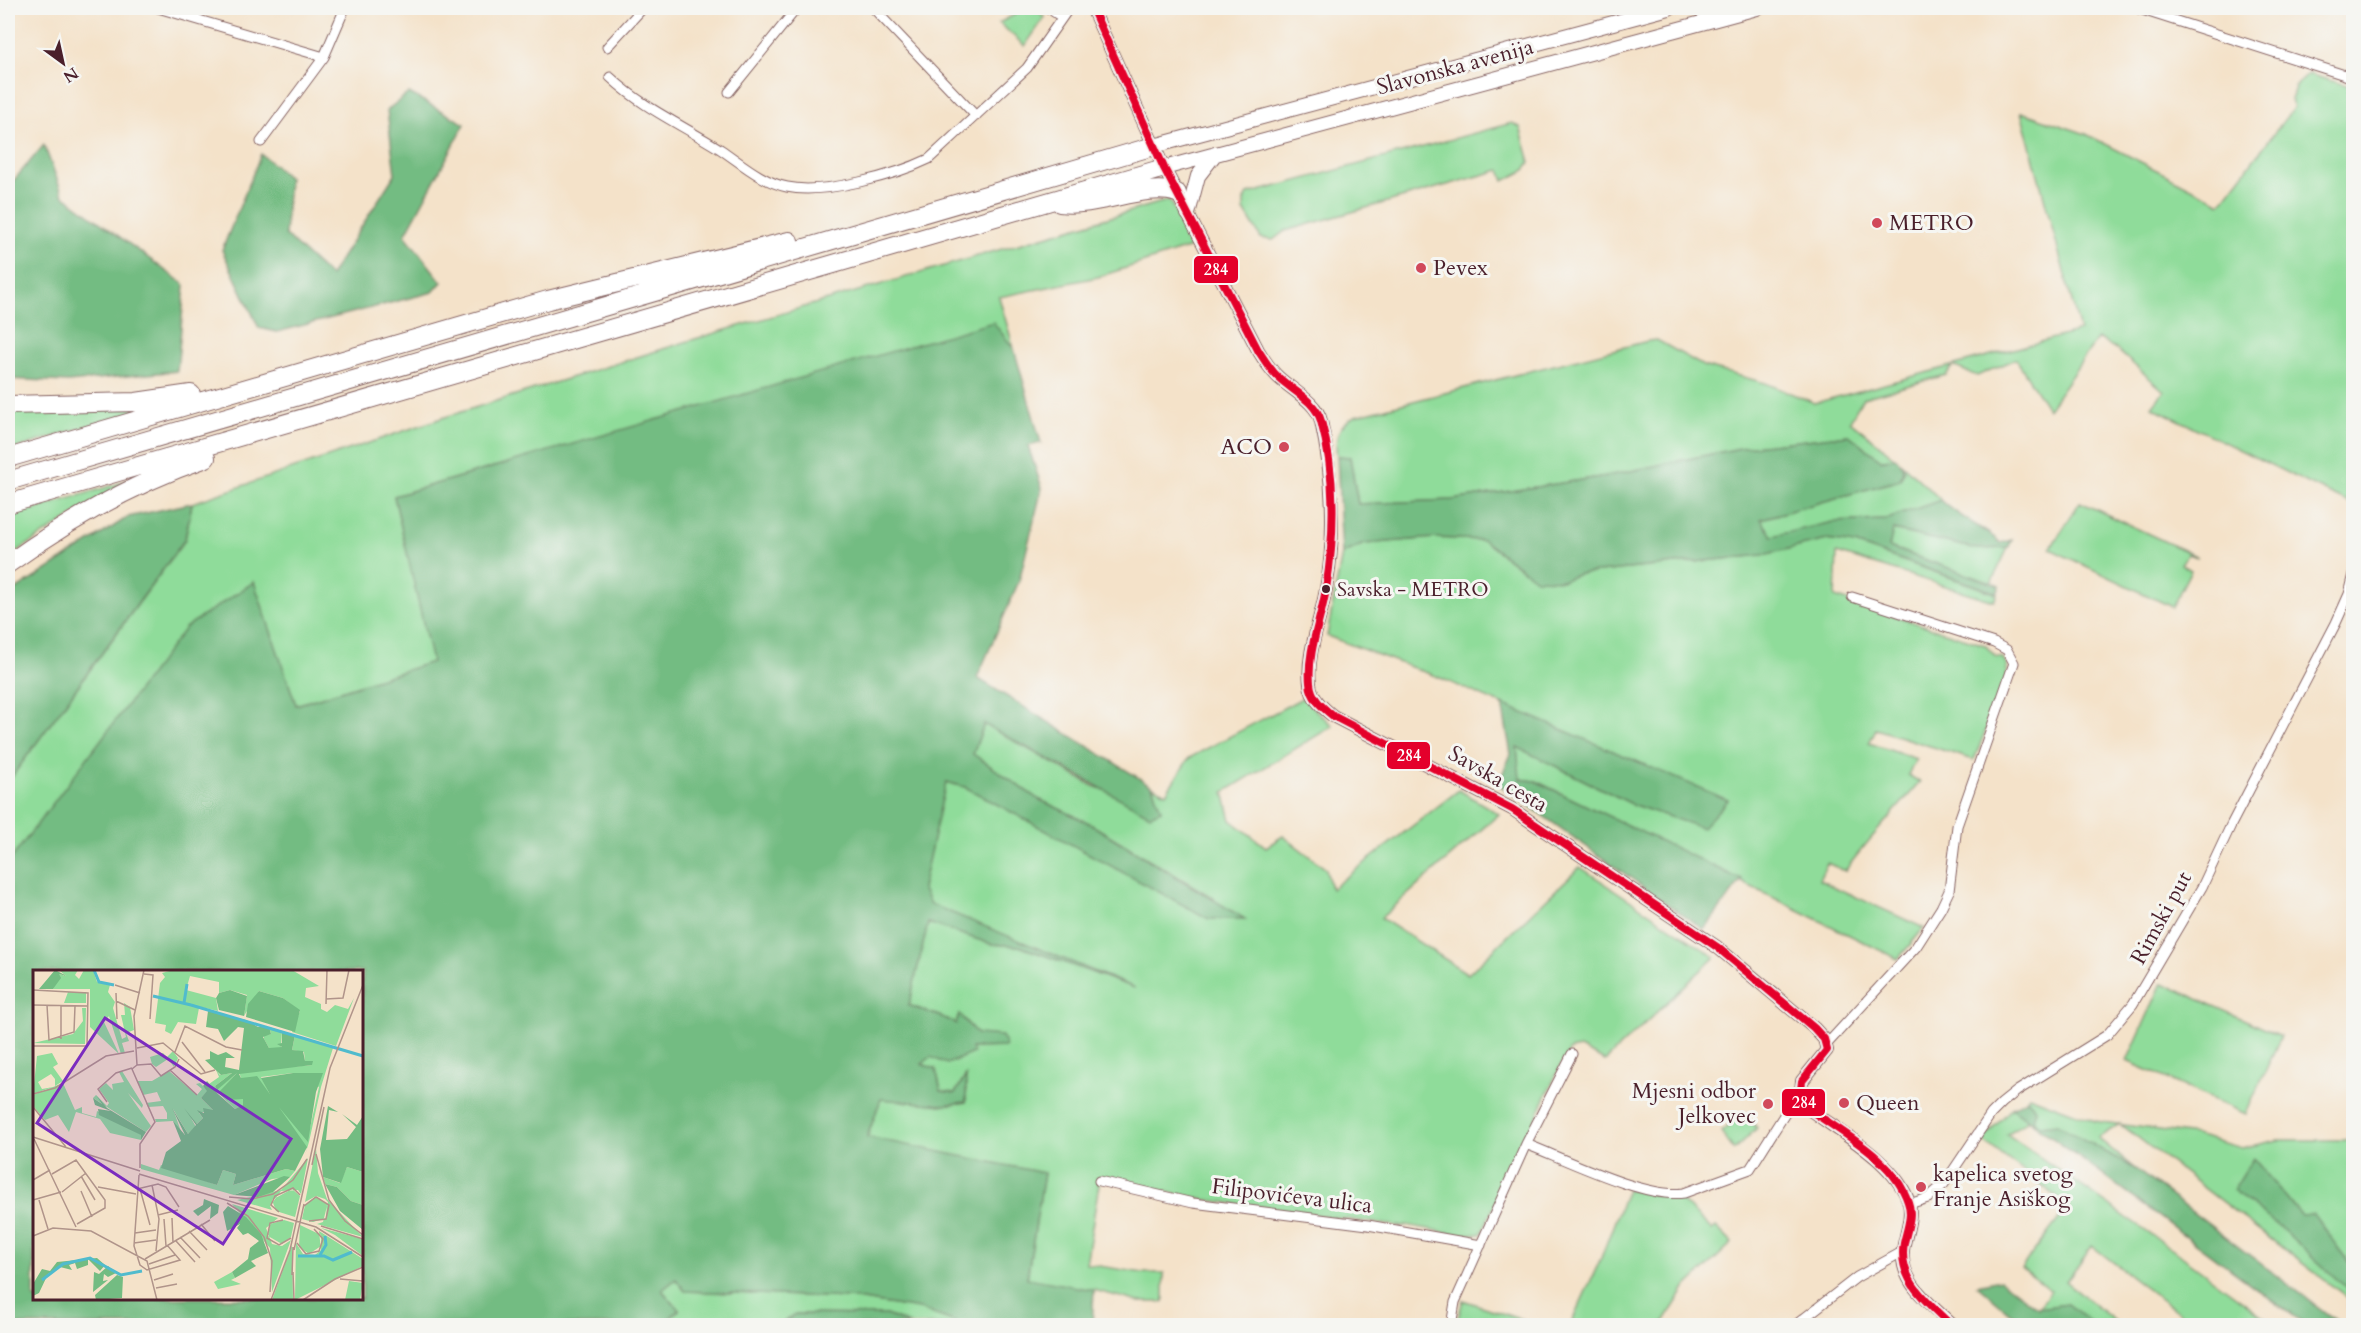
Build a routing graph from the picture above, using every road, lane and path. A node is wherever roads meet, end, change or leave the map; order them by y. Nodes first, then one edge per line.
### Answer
1 (158, 8) edge
2 (345, 8) edge
3 (643, 8) edge
4 (797, 8) edge
5 (873, 8) edge
6 (1048, 8) edge
7 (1069, 8) edge
8 (1092, 8) edge
9 (1669, 8) edge
10 (1757, 8) edge
11 (2136, 8) edge
12 (1060, 16) junction
13 (607, 46) dead end
14 (324, 57) junction
15 (610, 77) dead end
16 (2354, 78) edge
17 (729, 92) dead end
18 (976, 116) junction
19 (261, 142) dead end
20 (1154, 146) junction
21 (1215, 154) junction
22 (1164, 168) junction
23 (1177, 193) junction
24 (1047, 201) junction
25 (1188, 214) junction
26 (823, 242) junction
27 (252, 386) junction
28 (8, 405) edge
29 (303, 418) junction
30 (8, 458) edge
31 (8, 481) edge
32 (8, 504) edge
33 (8, 564) edge
34 (2354, 574) edge
35 (1852, 597) dead end
36 (1826, 1045) junction
37 (1572, 1053) dead end
38 (1800, 1098) junction
39 (1526, 1144) junction
40 (1099, 1181) dead end
41 (1909, 1204) junction
42 (1481, 1245) junction
43 (1902, 1252) junction
44 (1451, 1326) edge
45 (1794, 1326) edge
46 (1953, 1326) edge

1 - 14 street
2 - 14 street
3 - 13 street
4 - 17 street
5 - 18 street
6 - 12 street
7 - 12 street
8 - 20 street, Savska cesta
9 - 20 main road, Slavonska avenija
10 - 21 main road, Slavonska avenija
11 - 16 street
12 - 18 street
14 - 19 street
15 - 18 street
20 - 22 street, Savska cesta
20 - 26 highway
21 - 22 main road, Slavonska avenija
21 - 25 main road
22 - 23 street, Savska cesta
22 - 24 highway
23 - 24 highway
23 - 25 street, Savska cesta
24 - 29 highway
25 - 36 street, Savska cesta
26 - 27 highway
26 - 31 highway
27 - 28 highway
27 - 30 highway
29 - 32 highway
29 - 33 highway
34 - 41 street, Rimski put
35 - 36 street
36 - 38 street
37 - 39 street
38 - 39 street
38 - 41 street
39 - 42 street
40 - 42 street, Filipovićeva ulica
41 - 43 street
42 - 44 street
43 - 45 street
43 - 46 street

